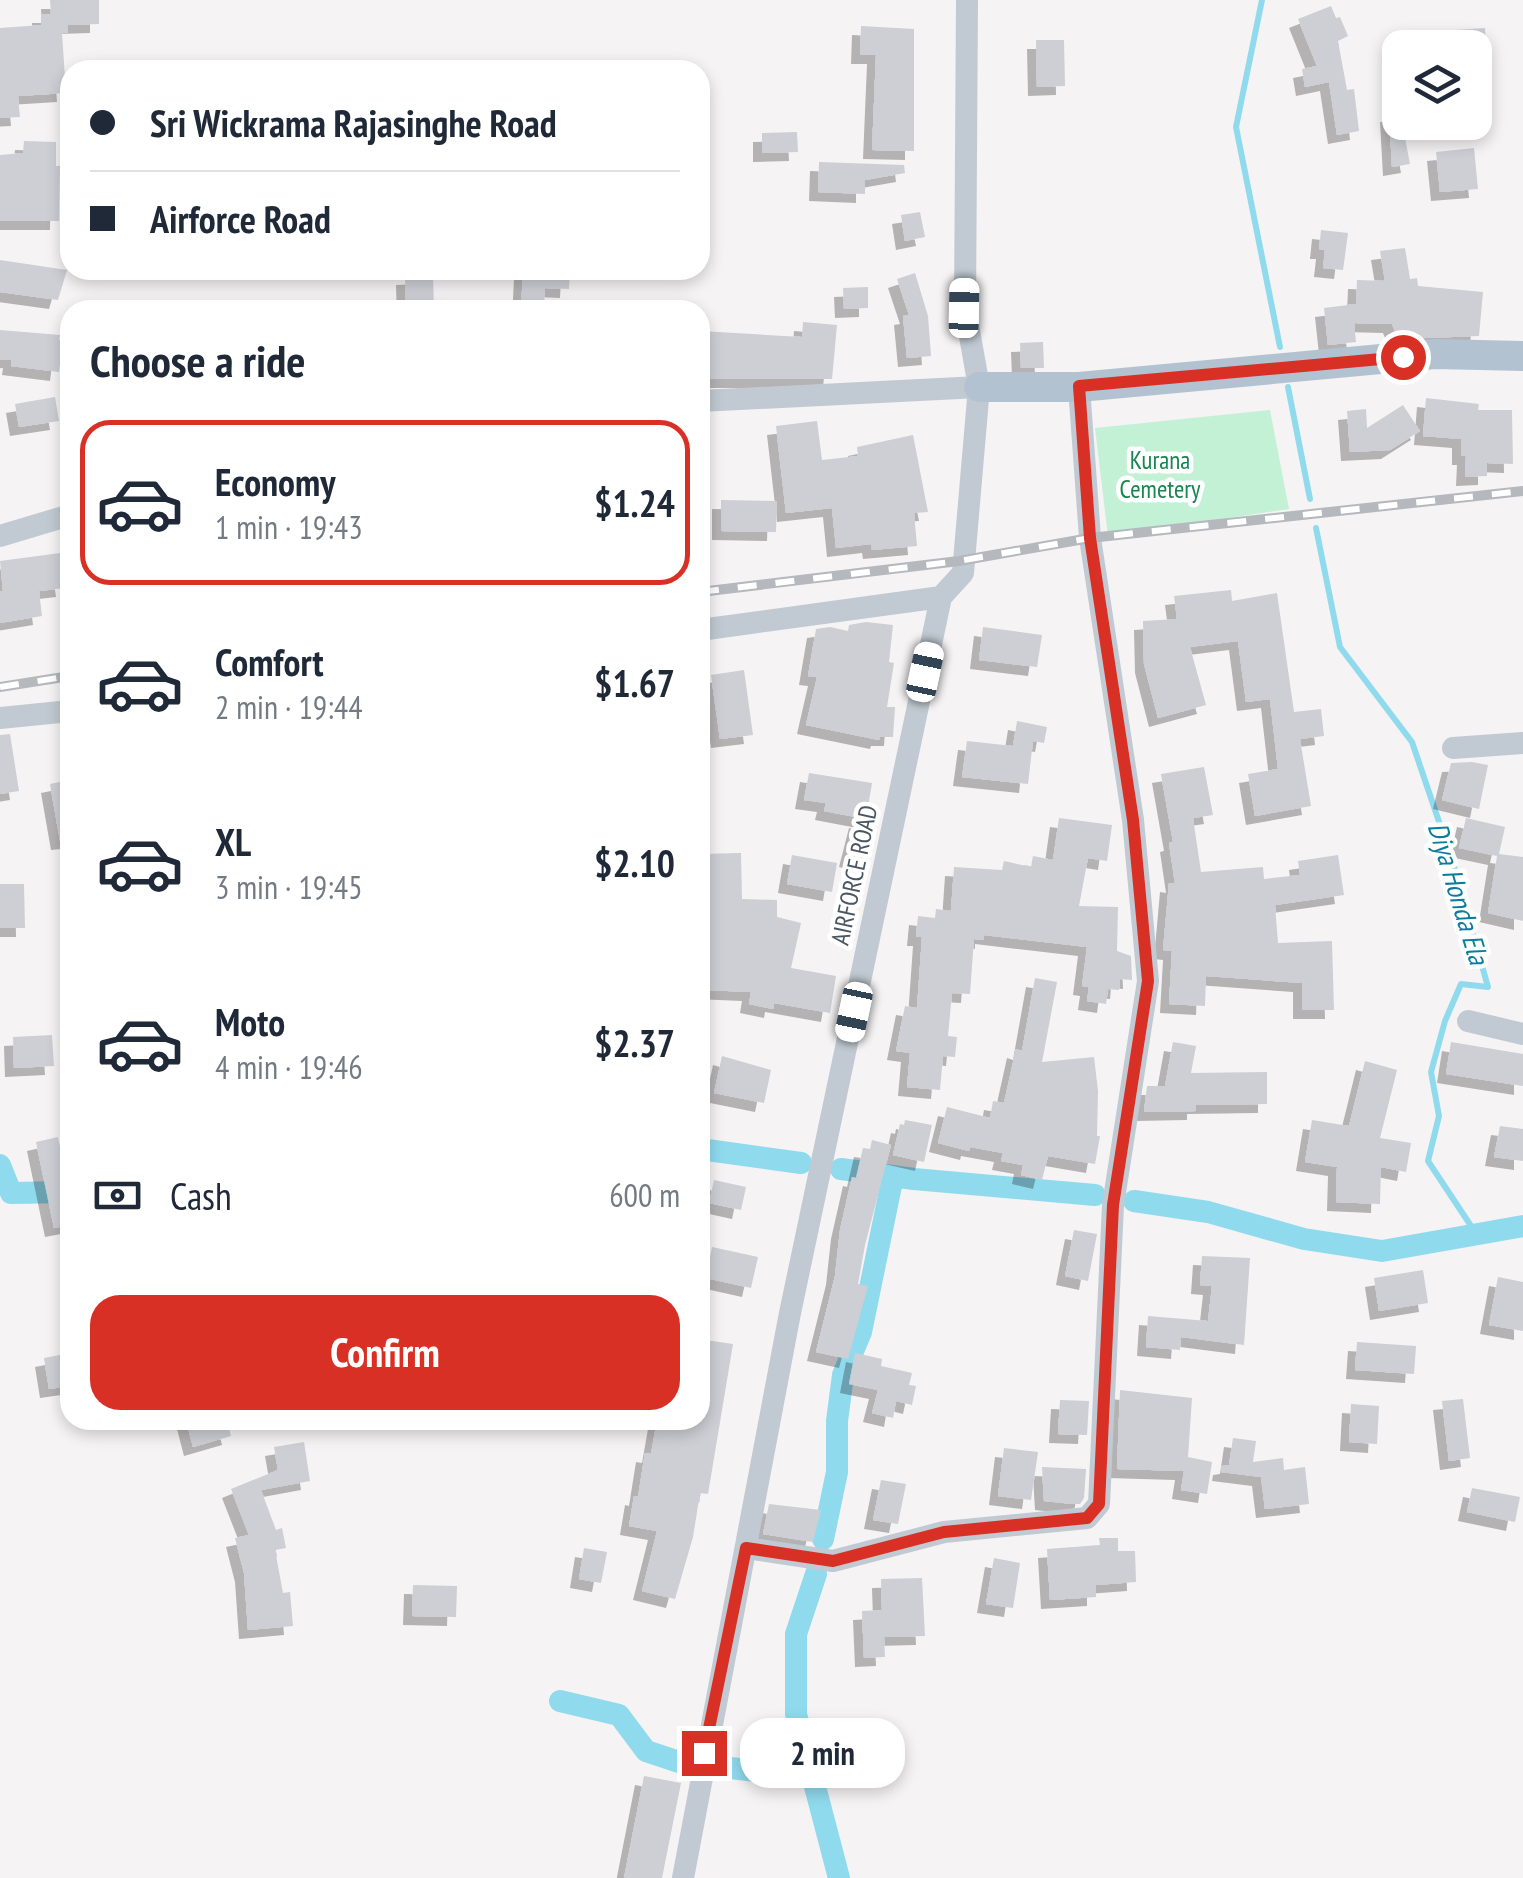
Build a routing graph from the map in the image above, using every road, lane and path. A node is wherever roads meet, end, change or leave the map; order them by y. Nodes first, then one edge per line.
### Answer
1 (967, 0) edge
2 (1523, 356) edge
3 (1079, 386) junction
4 (979, 388) junction
5 (710, 401) edge
6 (60, 518) edge
7 (0, 536) edge
8 (941, 596) junction
9 (710, 629) edge
10 (60, 711) edge
11 (0, 718) edge
12 (1523, 743) edge
13 (1454, 748) dead end
14 (1468, 1021) dead end
15 (1523, 1034) edge
16 (746, 1548) junction
17 (683, 1878) edge

1 - 4 street, AIRFORCE ROAD
2 - 3 main road
3 - 4 main road
3 - 16 street
4 - 5 street
4 - 8 street, AIRFORCE ROAD
6 - 7 street
8 - 9 street
8 - 16 street, AIRFORCE ROAD
10 - 11 street
12 - 13 street
14 - 15 street
16 - 17 street, AIRFORCE ROAD

